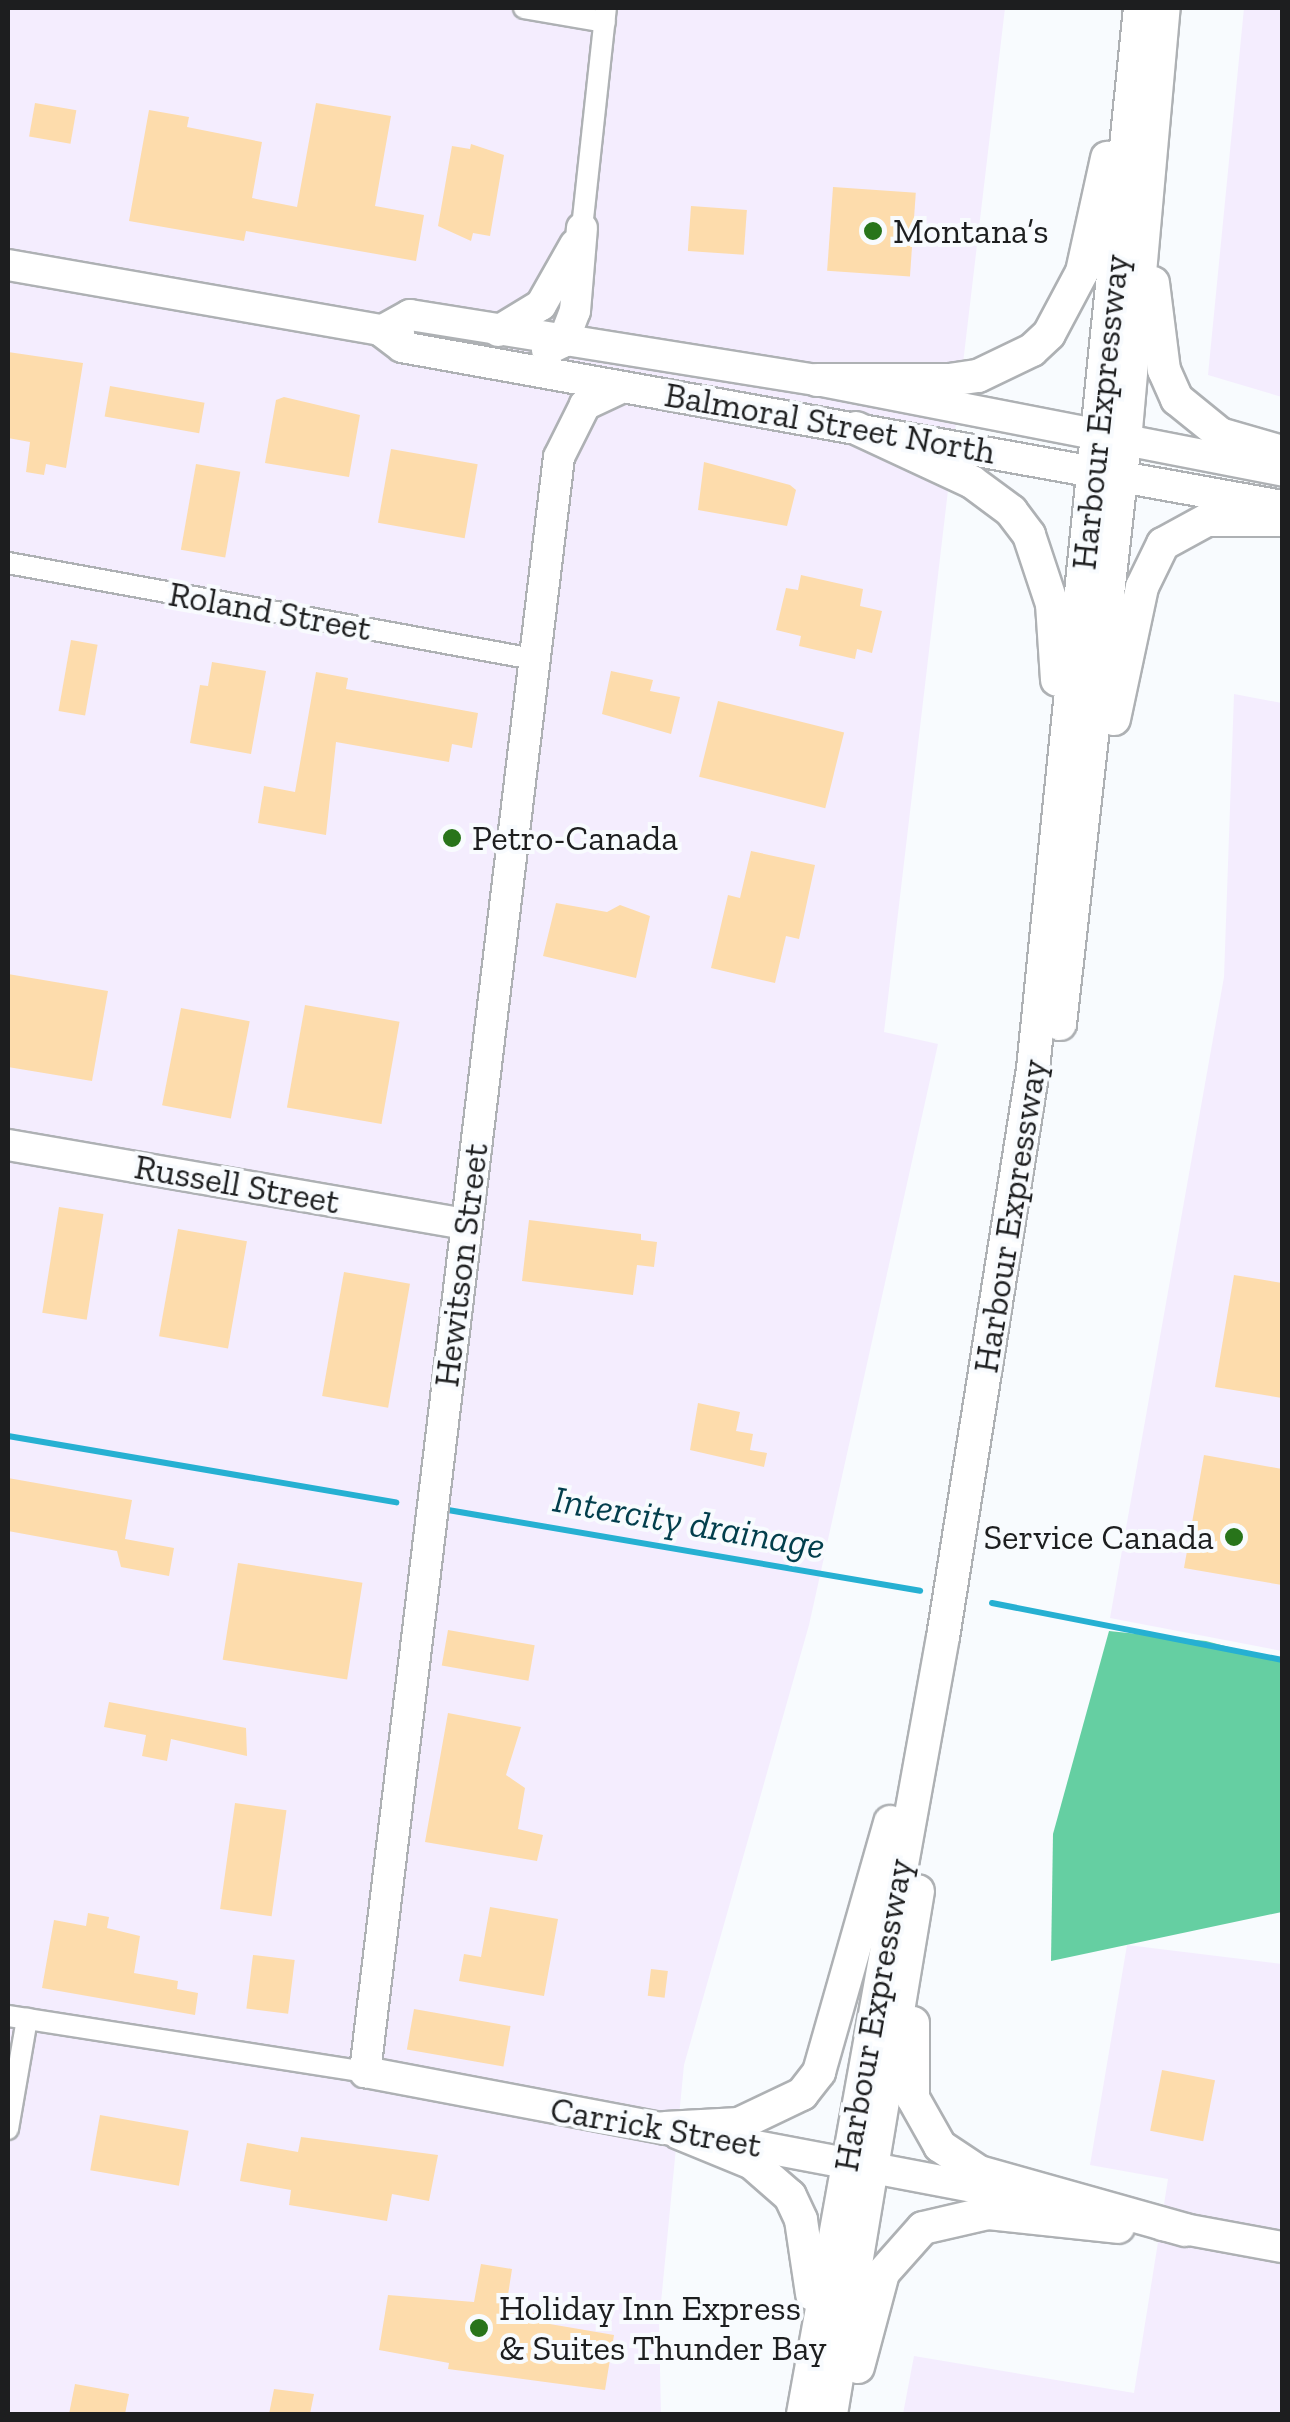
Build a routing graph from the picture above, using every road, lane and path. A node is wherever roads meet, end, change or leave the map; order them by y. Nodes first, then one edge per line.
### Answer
1 (524, 8) edge
2 (1140, 8) edge
3 (1164, 8) edge
4 (606, 15) edge
5 (1145, 219) junction
6 (582, 228) junction
7 (8, 265) edge
8 (381, 330) junction
9 (498, 331) junction
10 (563, 342) junction
11 (754, 370) junction
12 (566, 378) junction
13 (817, 380) junction
14 (621, 388) junction
15 (856, 428) junction
16 (1112, 438) junction
17 (1282, 452) edge
18 (558, 457) junction
19 (1282, 470) edge
20 (1108, 472) junction
21 (1282, 506) edge
22 (1282, 520) edge
23 (8, 563) edge
24 (533, 659) junction
25 (1055, 866) junction
26 (1072, 924) junction
27 (8, 1145) edge
28 (466, 1224) junction
29 (938, 1664) junction
30 (924, 1858) junction
31 (17, 2017) edge
32 (365, 2072) junction
33 (665, 2128) junction
34 (8, 2129) edge
35 (859, 2163) junction
36 (1186, 2230) junction
37 (1282, 2247) edge
38 (817, 2328) junction
39 (803, 2414) edge
40 (831, 2414) edge
41 (845, 2414) edge

1 - 4 street
2 - 13 main road
2 - 16 main road, Harbour Expressway
3 - 5 main road, Harbour Expressway
4 - 6 street
5 - 16 main road, Harbour Expressway
5 - 17 main road
6 - 9 main road
6 - 10 main road
7 - 8 main road, Balmoral Street North
8 - 9 main road, Balmoral Street North
8 - 10 main road
8 - 12 main road, Balmoral Street North
9 - 10 main road, Balmoral Street North
10 - 11 main road, Balmoral Street North
11 - 12 main road
11 - 13 main road, Balmoral Street North
12 - 14 main road, Balmoral Street North
12 - 18 main road
13 - 16 main road, Balmoral Street North
14 - 15 main road, Balmoral Street North
14 - 18 main road
15 - 20 main road, Balmoral Street North
15 - 25 main road
16 - 19 main road, Balmoral Street North
16 - 20 main road, Harbour Expressway
18 - 24 main road, Hewitson Street
20 - 21 main road, Balmoral Street North
20 - 25 main road, Harbour Expressway
20 - 26 main road, Harbour Expressway
22 - 26 main road
23 - 24 street, Roland Street
24 - 28 main road, Hewitson Street
25 - 29 main road, Harbour Expressway
26 - 30 main road, Harbour Expressway
27 - 28 main road, Russell Street
28 - 32 main road, Hewitson Street
29 - 33 main road
29 - 35 main road, Harbour Expressway
30 - 35 main road, Harbour Expressway
30 - 36 main road
31 - 32 street, Carrick Street
31 - 34 street
32 - 33 main road, Carrick Street
33 - 35 main road, Carrick Street
33 - 38 main road
35 - 36 main road, Carrick Street
35 - 38 main road, Harbour Expressway
35 - 40 main road, Harbour Expressway
36 - 37 main road, Carrick Street
36 - 41 main road
38 - 39 main road, Harbour Expressway

